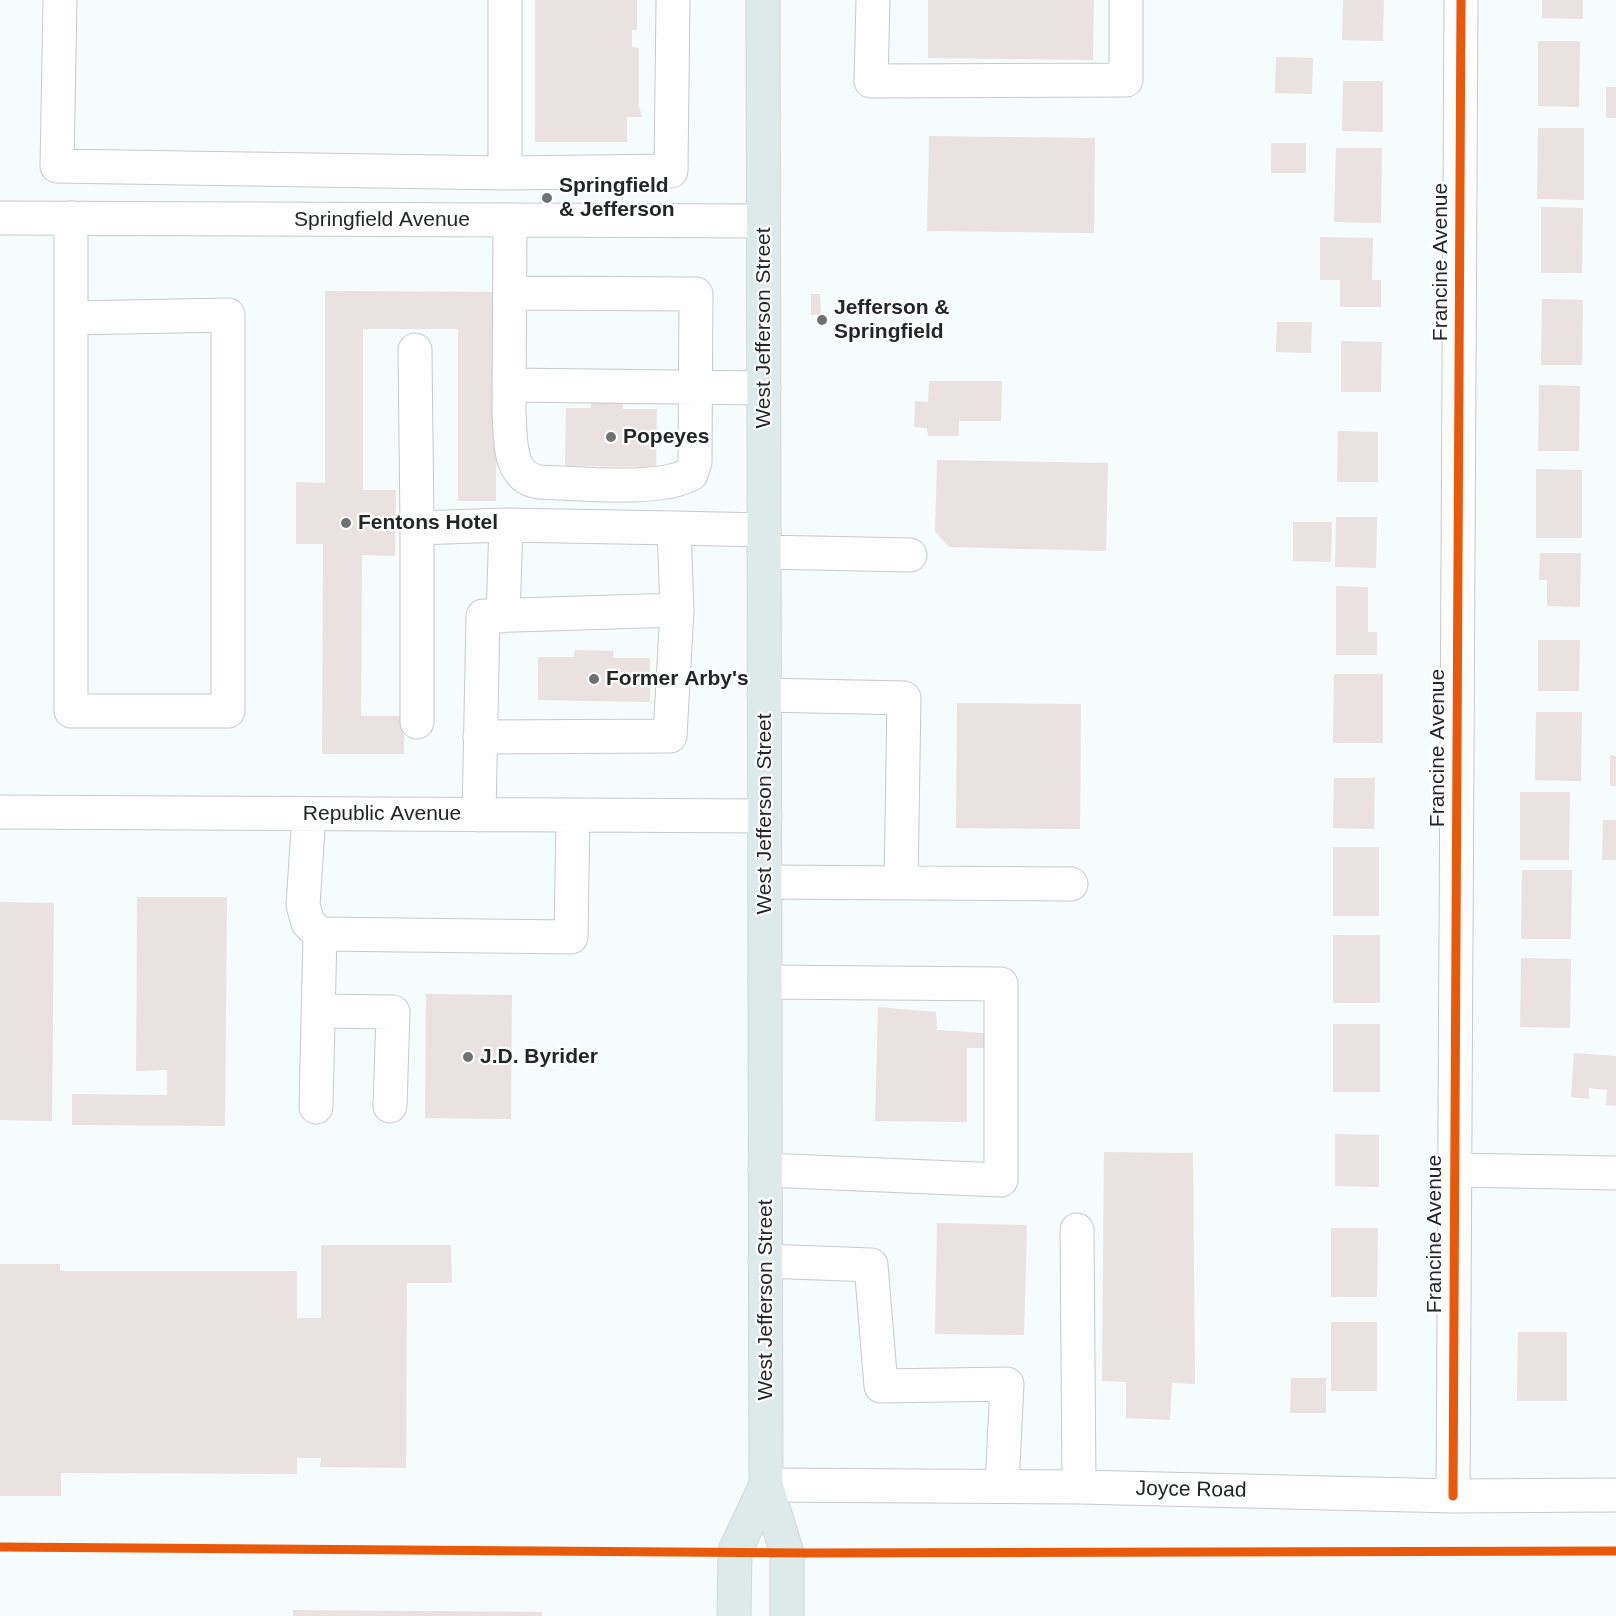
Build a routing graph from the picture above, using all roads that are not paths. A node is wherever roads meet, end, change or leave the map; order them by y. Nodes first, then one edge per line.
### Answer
1 (60, 0) edge
2 (505, 0) edge
3 (673, 0) edge
4 (764, 0) edge
5 (873, 0) edge
6 (1126, 0) edge
7 (1461, 0) edge
8 (505, 173) junction
9 (0, 218) edge
10 (71, 218) junction
11 (510, 220) junction
12 (763, 221) junction
13 (510, 293) junction
14 (72, 318) junction
15 (415, 350) dead end
16 (696, 387) junction
17 (764, 388) junction
18 (509, 399) junction
19 (506, 525) junction
20 (417, 528) junction
21 (674, 528) junction
22 (764, 541) junction
23 (910, 555) dead end
24 (677, 610) junction
25 (503, 615) junction
26 (764, 695) junction
27 (417, 722) dead end
28 (480, 737) junction
29 (0, 812) edge
30 (309, 814) junction
31 (479, 814) junction
32 (573, 815) junction
33 (765, 816) junction
34 (765, 882) junction
35 (901, 883) junction
36 (1071, 884) dead end
37 (320, 934) junction
38 (765, 982) junction
39 (318, 1011) junction
40 (390, 1106) dead end
41 (316, 1107) dead end
42 (765, 1170) junction
43 (1453, 1170) junction
44 (1616, 1173) edge
45 (1077, 1230) dead end
46 (765, 1261) junction
47 (766, 1485) junction
48 (1002, 1486) junction
49 (1079, 1487) junction
50 (1616, 1495) edge
51 (1453, 1496) junction
52 (734, 1616) edge
53 (787, 1616) edge

1 - 8 street
2 - 8 street
3 - 8 street
4 - 12 main road, West Jefferson Street
5 - 6 street
7 - 43 street, Francine Avenue
9 - 10 street, Springfield Avenue
10 - 11 street, Springfield Avenue
10 - 14 street
11 - 12 street, Springfield Avenue
11 - 13 street
12 - 17 main road, West Jefferson Street
13 - 16 street
13 - 18 street
14 - 14 street
15 - 20 street
16 - 17 street
16 - 18 street
16 - 18 street
17 - 22 main road, West Jefferson Street
19 - 20 street
19 - 21 street
19 - 25 street
20 - 27 street
21 - 22 street
21 - 24 street
22 - 23 street
22 - 26 main road, West Jefferson Street
24 - 25 street
24 - 28 street
25 - 28 street
26 - 33 main road, West Jefferson Street
26 - 35 street
28 - 31 street
29 - 30 street, Republic Avenue
30 - 31 street, Republic Avenue
30 - 37 street
31 - 32 street, Republic Avenue
32 - 33 street, Republic Avenue
32 - 37 street
33 - 34 main road, West Jefferson Street
34 - 35 street
34 - 38 main road, West Jefferson Street
35 - 36 street
37 - 39 street
38 - 42 main road, West Jefferson Street
38 - 42 street
39 - 40 street
39 - 41 street
42 - 46 main road, West Jefferson Street
43 - 44 street
43 - 51 street, Francine Avenue
45 - 49 street
46 - 47 main road, West Jefferson Street
46 - 48 street
47 - 48 street, Joyce Road
47 - 52 main road, West Jefferson Street
47 - 53 main road, West Jefferson Street
48 - 49 street, Joyce Road
49 - 51 street, Joyce Road
50 - 51 street, Joyce Road

